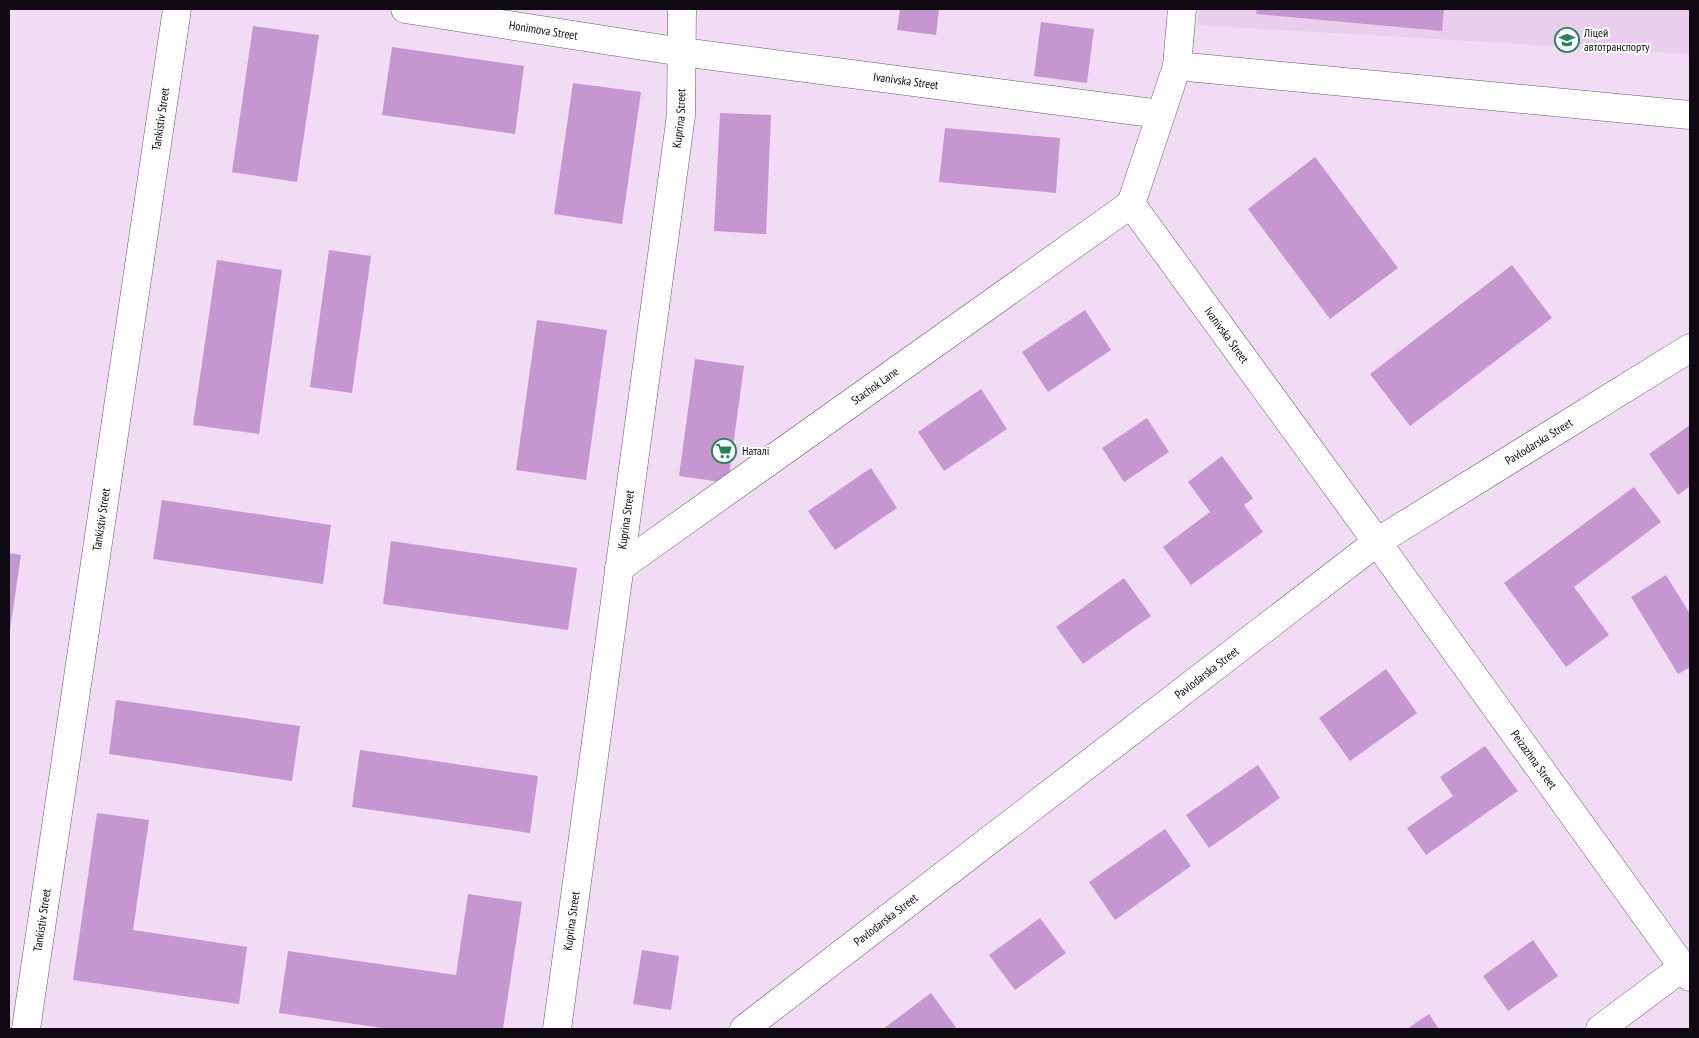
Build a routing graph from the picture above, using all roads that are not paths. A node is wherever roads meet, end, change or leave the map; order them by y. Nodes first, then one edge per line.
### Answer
1 (177, 9) edge
2 (405, 9) edge
3 (682, 9) edge
4 (1182, 9) edge
5 (682, 52) junction
6 (1176, 66) junction
7 (1160, 114) junction
8 (1690, 115) edge
9 (1131, 204) junction
10 (1690, 348) edge
11 (1377, 542) junction
12 (619, 568) junction
13 (1687, 972) edge
14 (26, 1029) edge
15 (557, 1029) edge
16 (744, 1029) edge
17 (1600, 1029) edge

1 - 14 street, Tankistiv Street
2 - 5 street, Honimova Street
3 - 5 street, Kuprina Street
4 - 6 street
5 - 7 street, Ivanivska Street
5 - 12 street, Kuprina Street
6 - 7 street
6 - 8 street
7 - 9 street
9 - 11 street, Ivanivska Street
9 - 12 street, Stachok Lane
10 - 11 street, Pavlodarska Street
11 - 13 street, Peizazhna Street
11 - 16 street, Pavlodarska Street
12 - 15 street, Kuprina Street
13 - 17 street

